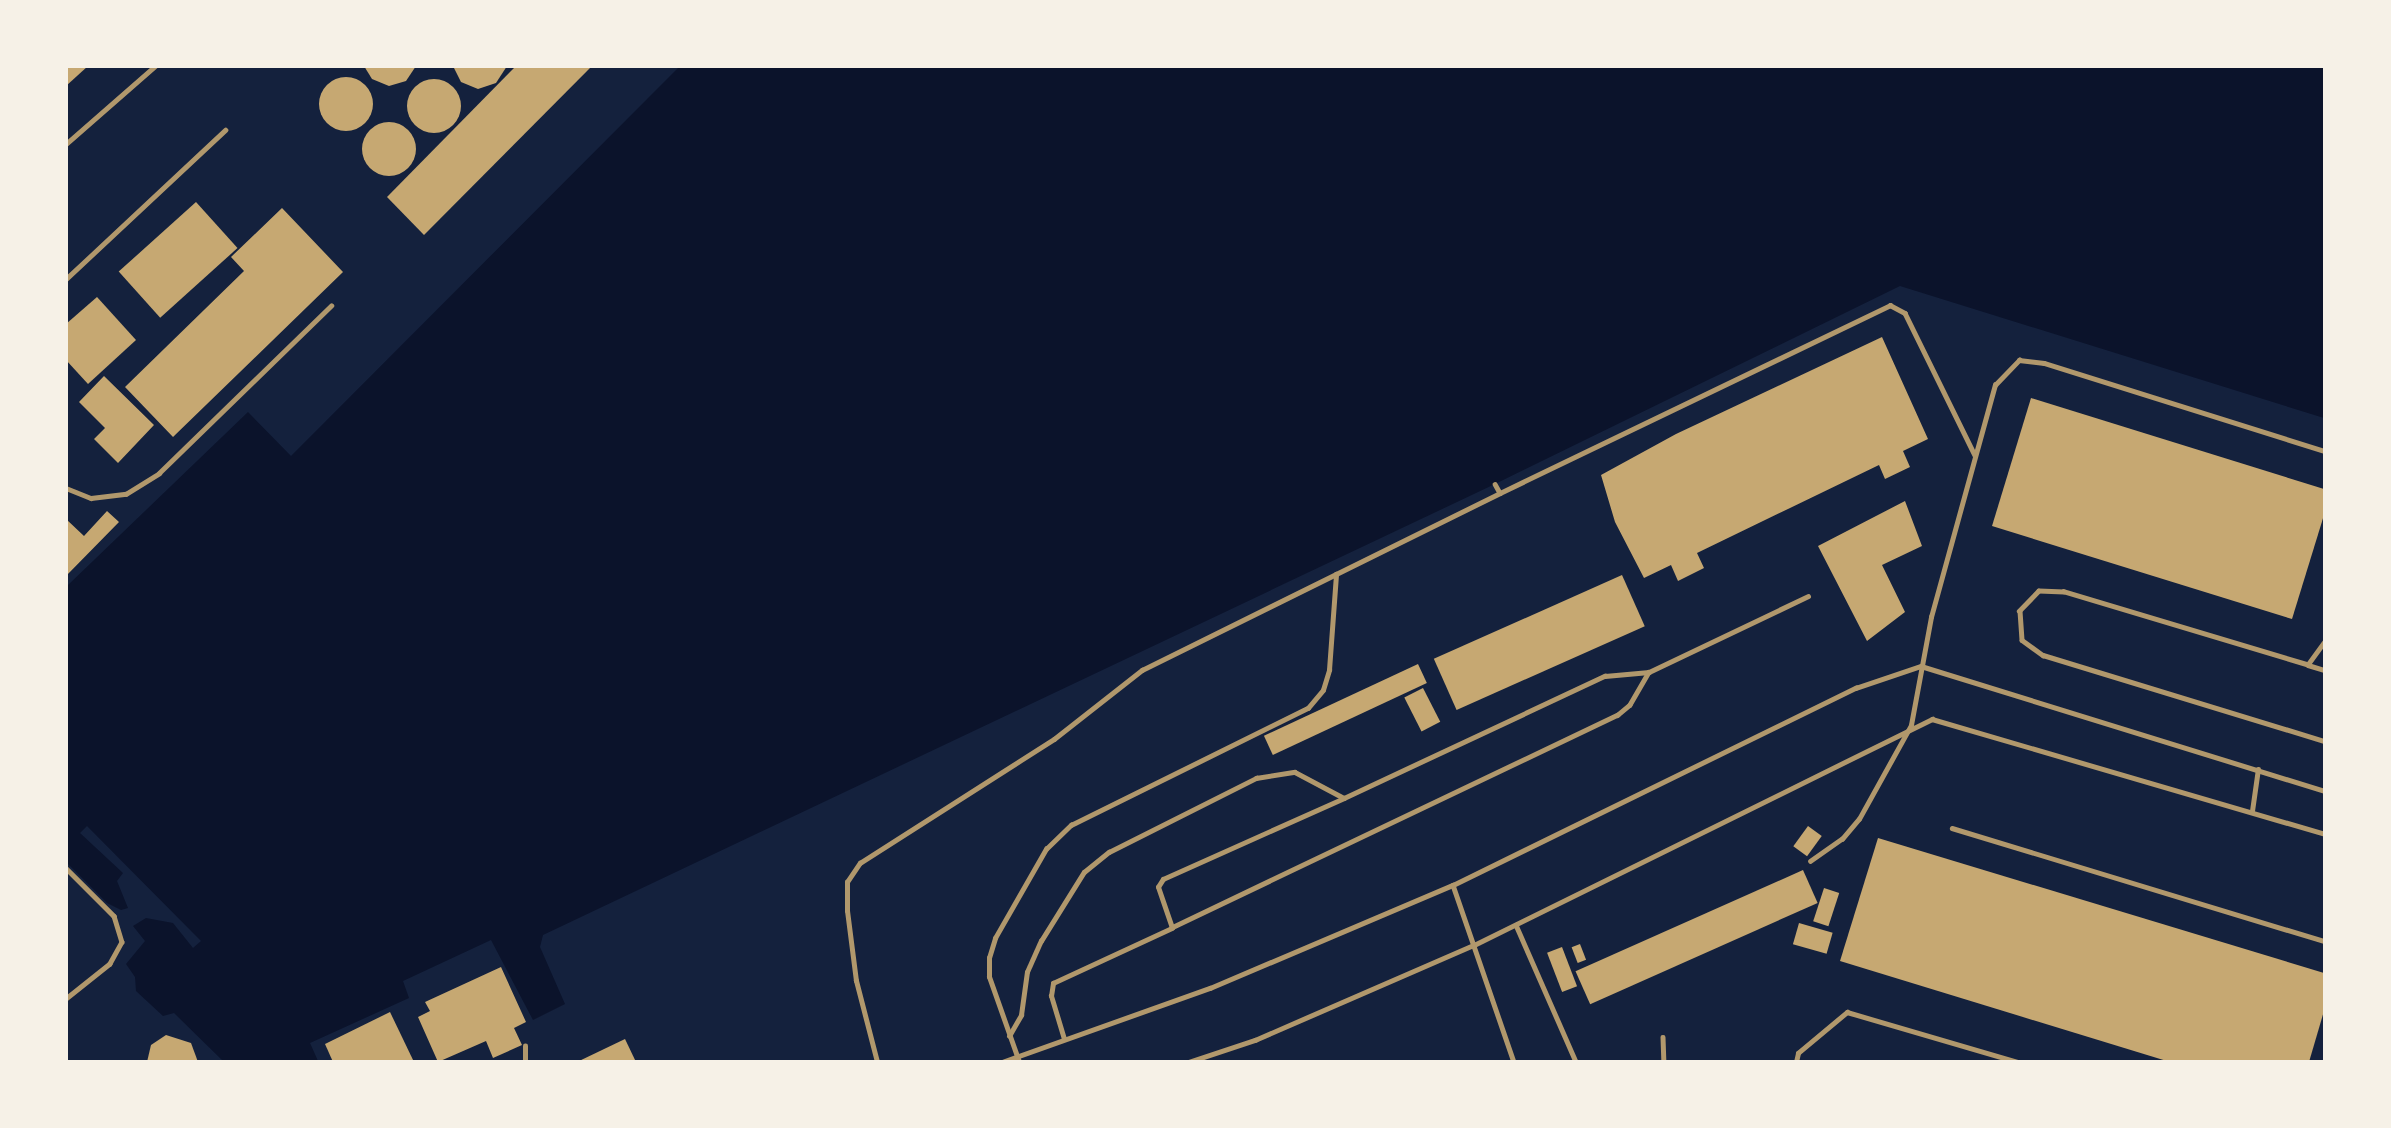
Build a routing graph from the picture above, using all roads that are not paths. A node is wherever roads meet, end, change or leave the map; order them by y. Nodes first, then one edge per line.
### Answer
1 (155, 66) edge
2 (225, 130) dead end
3 (66, 144) edge
4 (66, 279) edge
5 (331, 306) dead end
6 (2325, 451) edge
7 (1976, 456) junction
8 (1495, 484) dead end
9 (66, 488) edge
10 (1500, 493) junction
11 (1336, 574) junction
12 (1808, 596) dead end
13 (2325, 643) edge
14 (2308, 665) junction
15 (1921, 666) junction
16 (2325, 670) edge
17 (1649, 672) junction
18 (1911, 725) junction
19 (2325, 741) edge
20 (2258, 769) junction
21 (2325, 791) edge
22 (1344, 798) junction
23 (2252, 811) junction
24 (1952, 828) dead end
25 (2325, 834) edge
26 (1811, 861) dead end
27 (66, 868) edge
28 (1453, 885) junction
29 (1516, 925) junction
30 (1172, 928) junction
31 (2325, 941) edge
32 (1474, 945) junction
33 (66, 999) edge
34 (1009, 1036) junction
35 (1663, 1037) dead end
36 (1064, 1039) junction
37 (525, 1046) dead end
38 (1018, 1059) edge
39 (524, 1062) edge
40 (877, 1062) edge
41 (1002, 1062) edge
42 (1189, 1062) edge
43 (1514, 1062) edge
44 (1576, 1062) edge
45 (1664, 1062) edge
46 (1796, 1062) edge
47 (2018, 1062) edge

1 - 3 lane
2 - 4 lane
5 - 9 lane
6 - 7 lane
7 - 10 lane
7 - 15 lane
8 - 10 lane
10 - 11 lane
11 - 34 lane
11 - 40 lane
12 - 17 lane
13 - 14 lane
14 - 16 lane
14 - 19 lane
15 - 18 lane
15 - 20 lane
15 - 28 lane
17 - 22 lane
17 - 30 lane
18 - 23 lane
18 - 26 lane
18 - 29 lane
20 - 21 lane
20 - 23 lane
22 - 30 lane
22 - 34 lane
23 - 25 lane
24 - 31 lane
27 - 33 lane
28 - 32 lane
28 - 36 lane
29 - 32 lane
29 - 44 lane
30 - 36 lane
32 - 42 lane
32 - 43 lane
34 - 38 lane
35 - 45 lane
36 - 38 lane
37 - 39 lane
38 - 41 lane
46 - 47 lane

